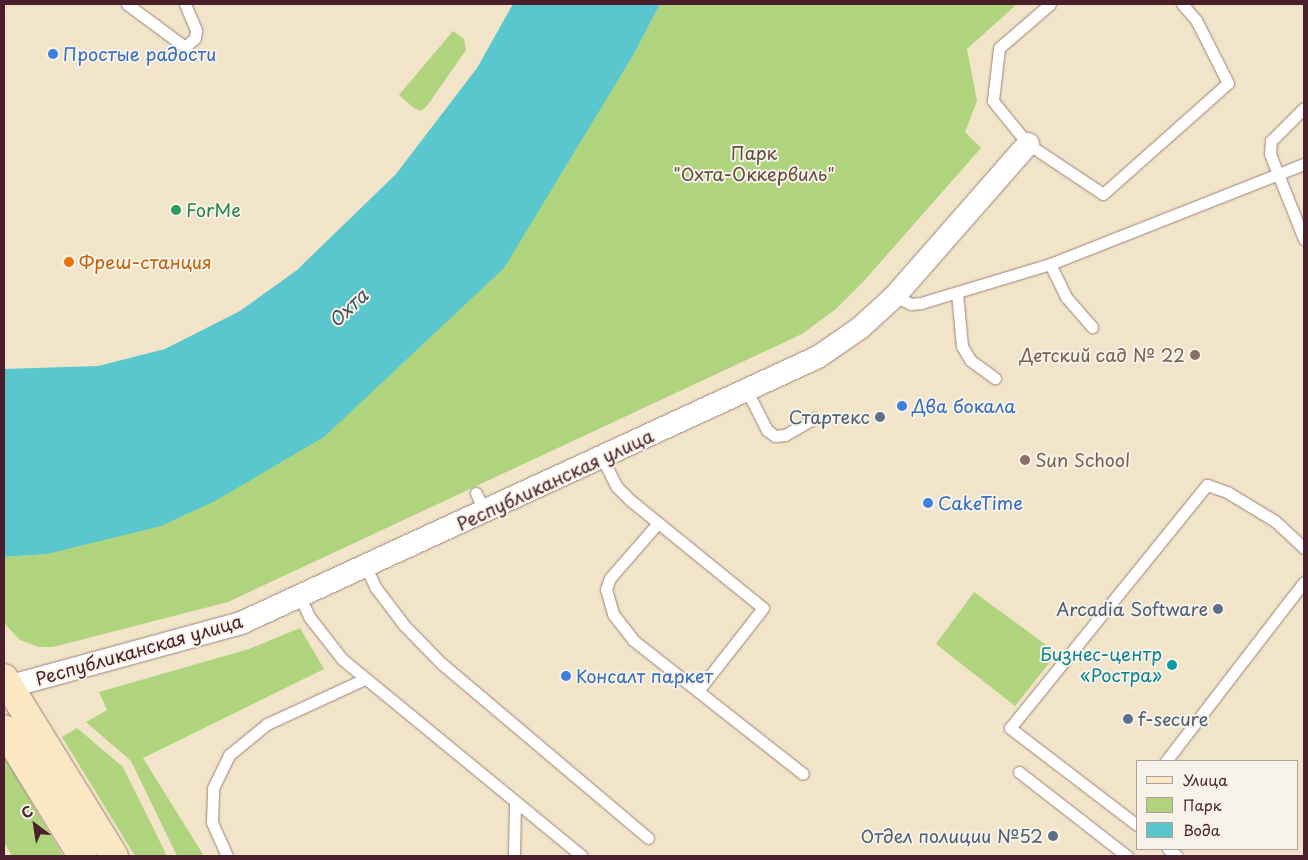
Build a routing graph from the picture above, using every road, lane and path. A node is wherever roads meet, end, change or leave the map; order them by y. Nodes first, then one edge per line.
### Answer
1 (127, 4) edge
2 (184, 4) edge
3 (1050, 4) edge
4 (1182, 4) edge
5 (1304, 108) edge
6 (1028, 144) junction
7 (1304, 164) edge
8 (1277, 175) junction
9 (1304, 239) edge
10 (1050, 264) junction
11 (957, 293) junction
12 (894, 296) junction
13 (1092, 327) dead end
14 (995, 378) dead end
15 (747, 391) junction
16 (814, 418) dead end
17 (602, 458) junction
18 (658, 523) junction
19 (1304, 548) edge
20 (366, 567) junction
21 (1304, 582) edge
22 (300, 597) junction
23 (365, 679) junction
24 (5, 684) edge
25 (698, 691) junction
26 (4, 729) edge
27 (1167, 760) edge
28 (1019, 772) dead end
29 (803, 774) dead end
30 (515, 802) junction
31 (1136, 824) edge
32 (648, 838) dead end
33 (1112, 852) edge
34 (82, 856) edge
35 (114, 856) edge
36 (228, 856) edge
37 (514, 856) edge
38 (582, 856) edge
39 (1127, 856) edge

1 - 2 lane
3 - 6 lane
4 - 6 lane
5 - 8 lane
6 - 12 street, Республиканская улица
7 - 8 lane
8 - 9 lane
8 - 10 lane
10 - 11 lane
10 - 13 lane
11 - 12 lane
11 - 14 lane
12 - 15 street, Республиканская улица
15 - 16 lane
15 - 17 street, Республиканская улица
17 - 18 lane
17 - 20 street, Республиканская улица
18 - 25 lane
18 - 25 lane
19 - 31 lane
20 - 22 street, Республиканская улица
20 - 32 lane
21 - 27 lane
22 - 23 lane
22 - 24 street, Республиканская улица
23 - 30 lane
23 - 36 lane
24 - 35 street
25 - 29 lane
26 - 34 street
28 - 33 lane
30 - 37 lane
30 - 38 lane
33 - 39 lane

